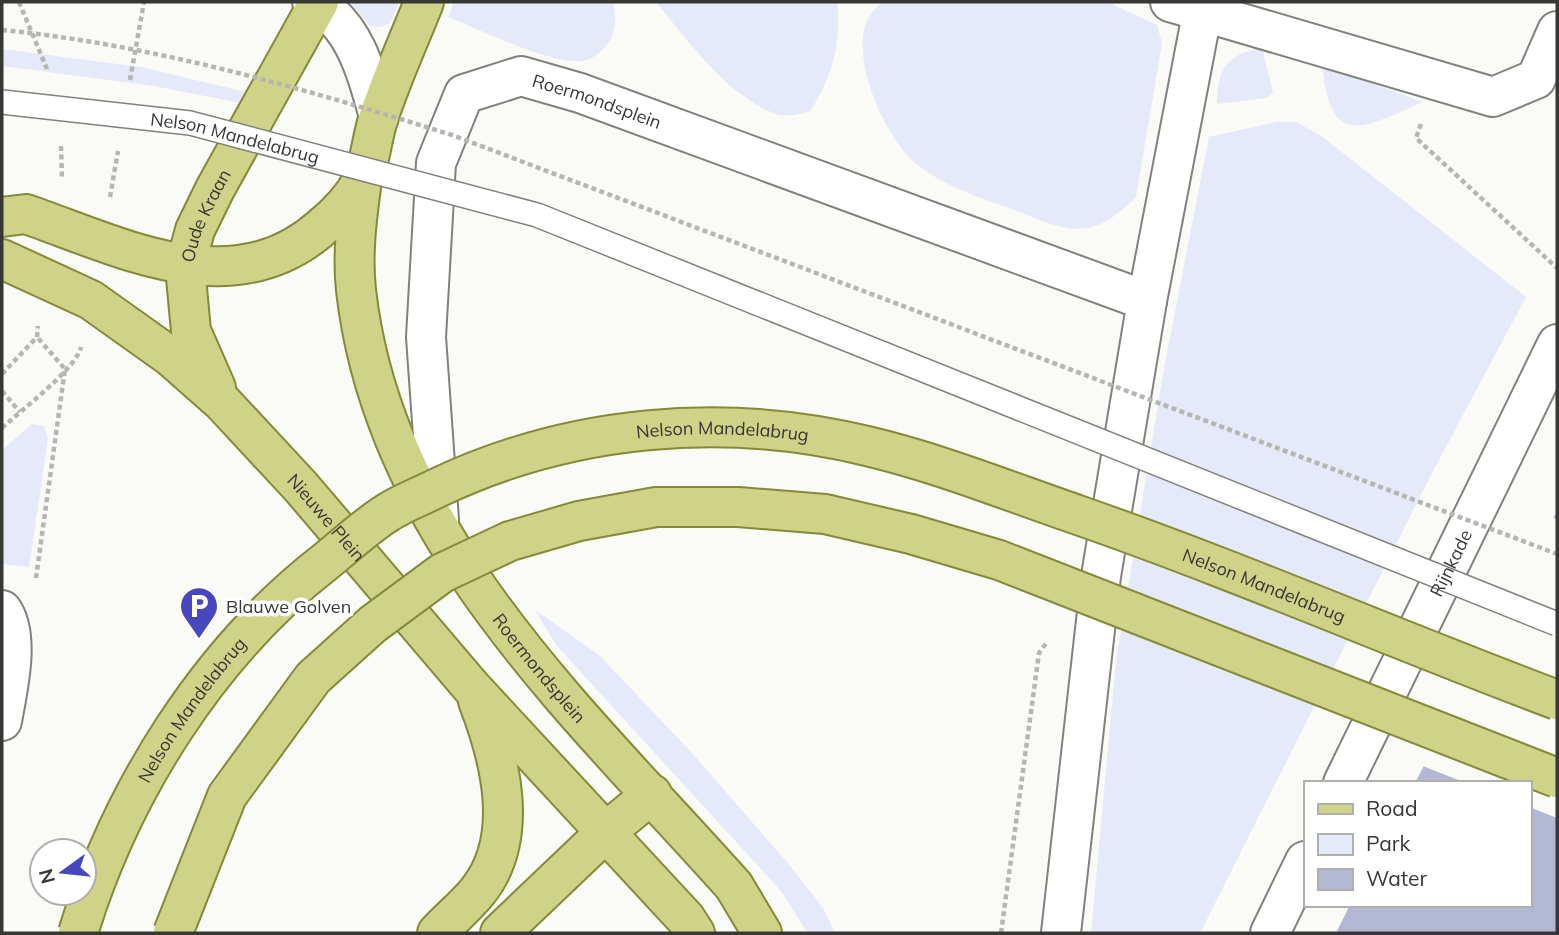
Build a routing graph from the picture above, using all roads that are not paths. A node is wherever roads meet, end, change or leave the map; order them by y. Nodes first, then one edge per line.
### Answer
1 (424, 2) edge
2 (316, 3) edge
3 (1186, 8) edge
4 (1557, 32) edge
5 (2, 102) edge
6 (379, 117) junction
7 (362, 180) junction
8 (2, 217) edge
9 (2, 259) edge
10 (186, 267) junction
11 (1147, 302) junction
12 (1557, 344) edge
13 (222, 402) junction
14 (440, 533) junction
15 (6, 624) edge
16 (1557, 624) edge
17 (473, 689) junction
18 (1557, 700) edge
19 (2, 721) edge
20 (1557, 778) edge
21 (1344, 781) edge
22 (652, 794) junction
23 (607, 831) junction
24 (1304, 863) edge
25 (78, 933) edge
26 (173, 933) edge
27 (437, 933) edge
28 (500, 933) edge
29 (695, 933) edge
30 (762, 933) edge
31 (1061, 933) edge
32 (1270, 933) edge

1 - 6 main road
2 - 6 street
2 - 10 main road, Oude Kraan
3 - 4 street
3 - 11 street
5 - 16 lane, Nelson Mandelabrug, bridge
6 - 7 main road
7 - 10 main road
7 - 14 main road, Roermondsplein
8 - 10 main road
9 - 13 main road, Nieuwe Plein
10 - 13 main road, Oude Kraan
11 - 14 street, Roermondsplein
11 - 31 street
12 - 21 street, Rijnkade
13 - 17 main road, Nieuwe Plein
14 - 22 main road, Roermondsplein
15 - 19 street
17 - 23 main road, Nieuwe Plein
17 - 27 main road
18 - 25 main road, Nelson Mandelabrug, bridge
20 - 26 main road, bridge
22 - 23 main road
22 - 30 main road, Roermondsplein
23 - 28 main road
23 - 29 main road
24 - 32 street

